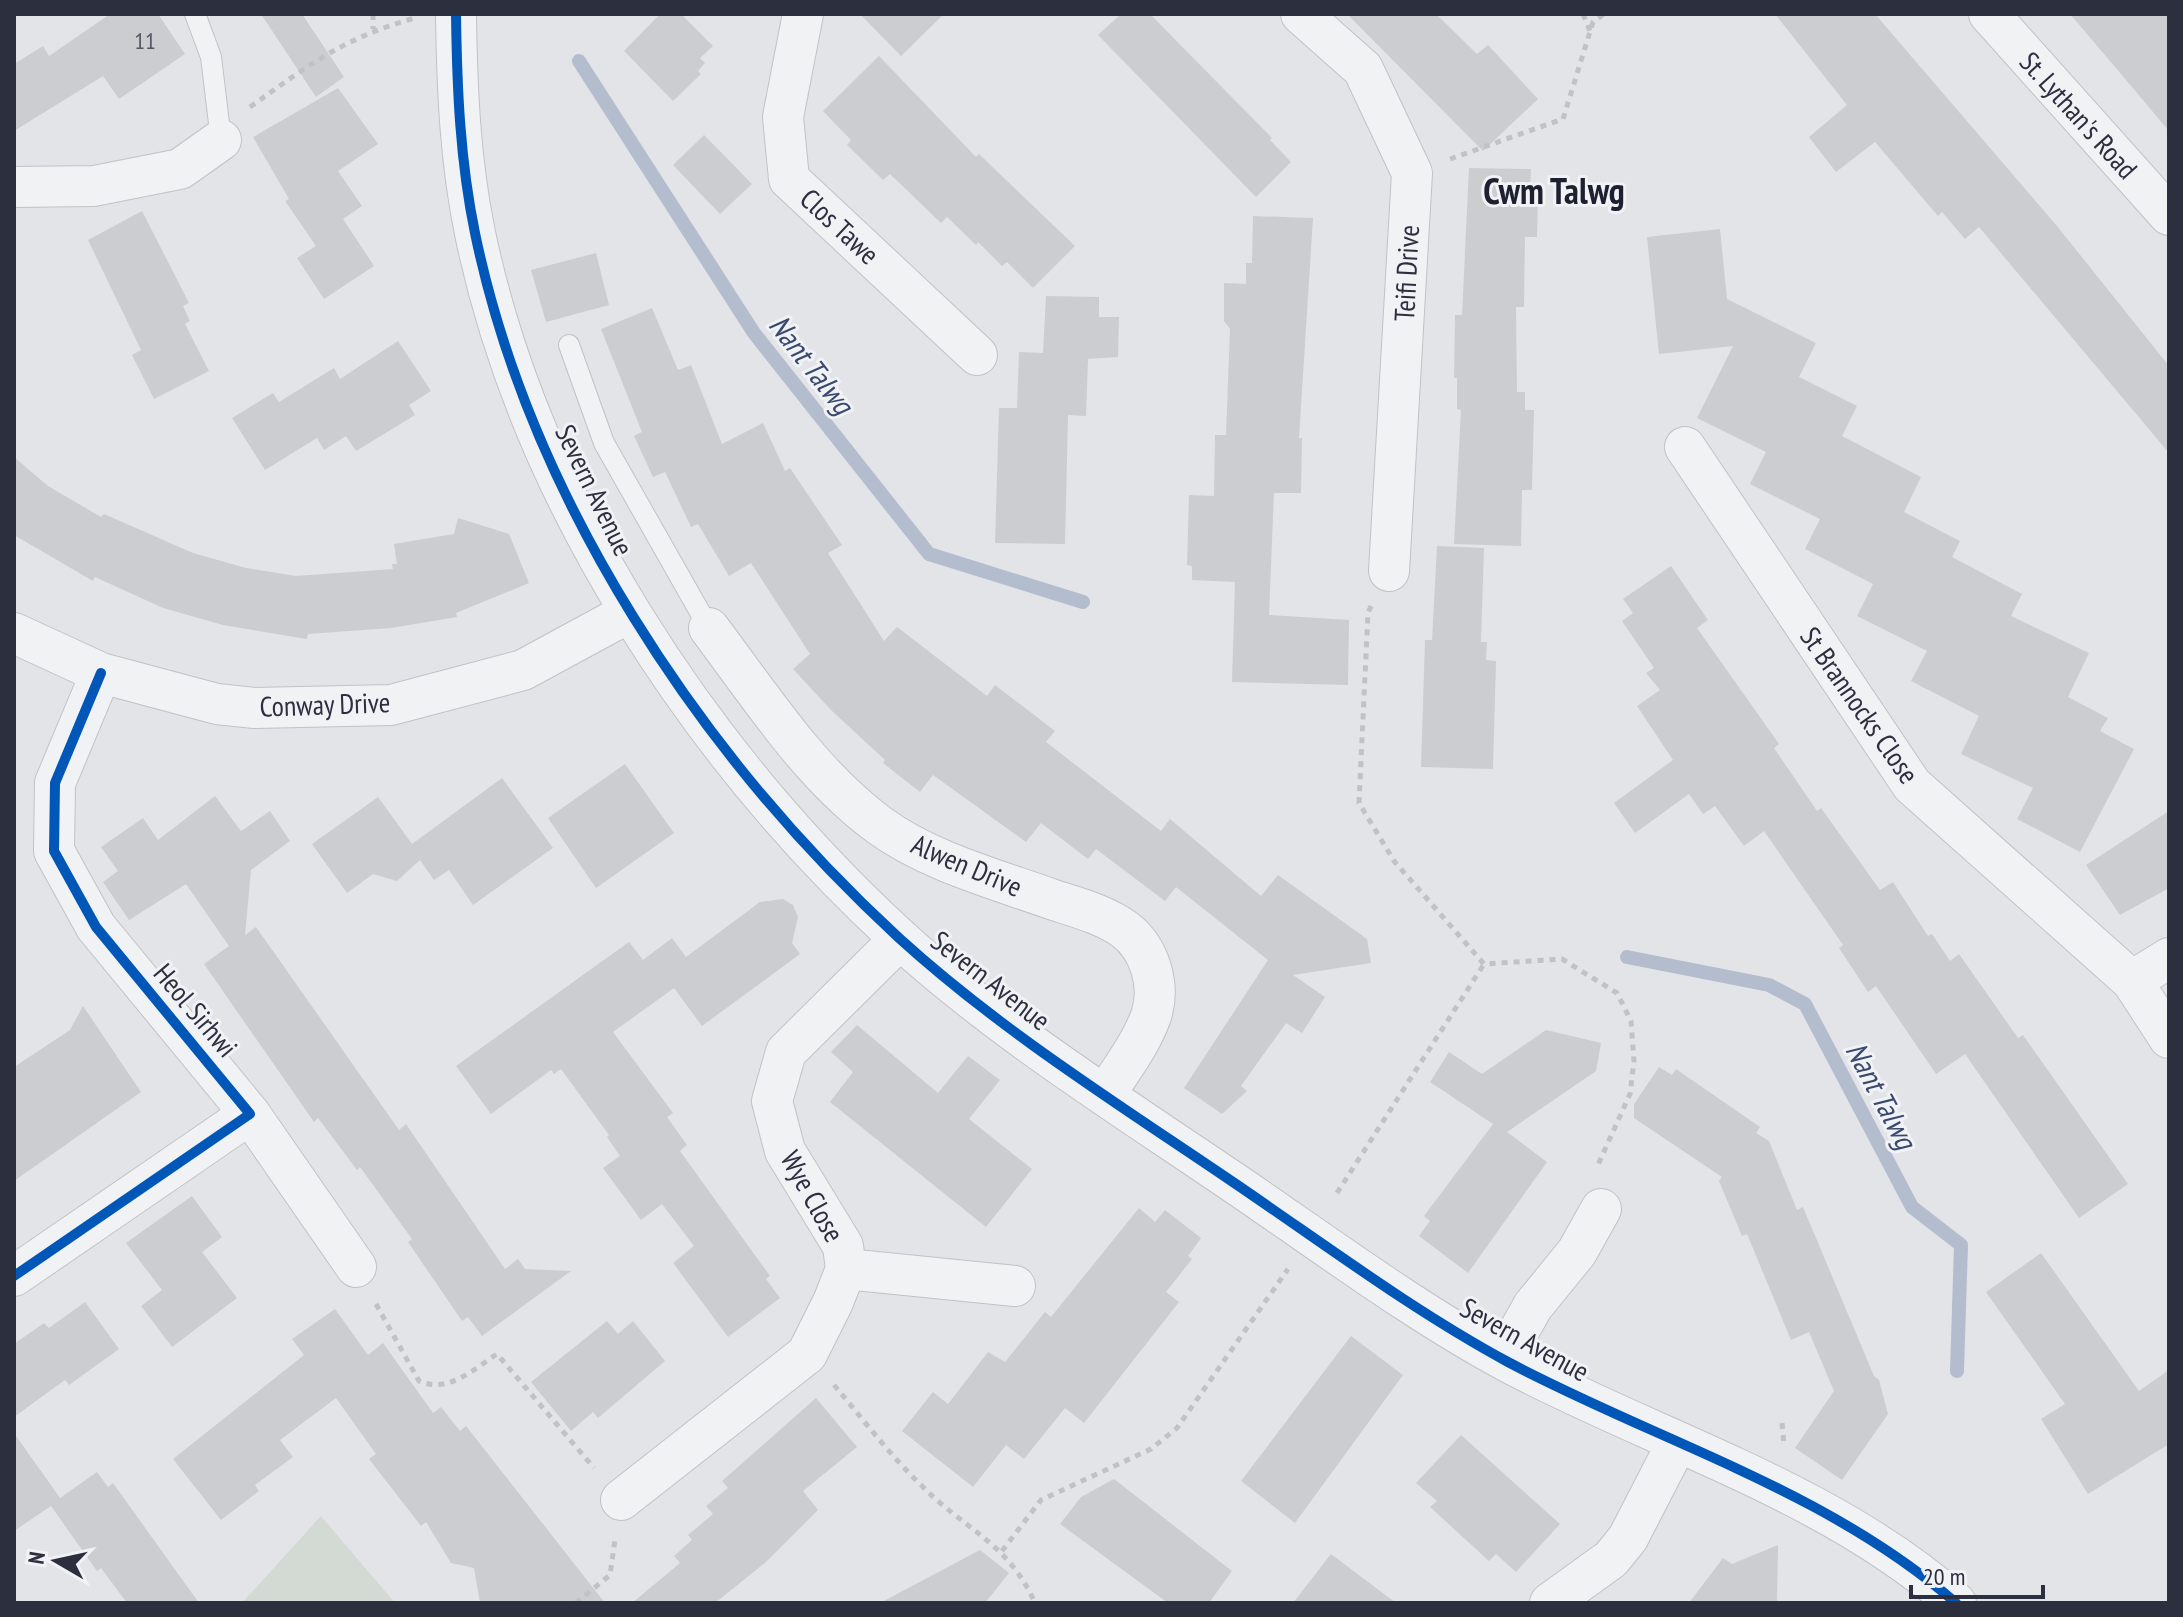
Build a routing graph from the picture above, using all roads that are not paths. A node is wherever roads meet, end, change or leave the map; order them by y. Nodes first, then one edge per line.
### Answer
1 (195, 14) edge
2 (456, 14) edge
3 (803, 14) edge
4 (1301, 14) edge
5 (1989, 14) edge
6 (220, 125) joint
7 (14, 187) edge
8 (2169, 215) edge
9 (569, 345) dead end
10 (977, 355) dead end
11 (1685, 447) dead end
12 (1389, 571) road end
13 (630, 612) junction
14 (709, 628) joint
15 (14, 633) edge
16 (101, 673) junction
17 (900, 939) junction
18 (2169, 958) edge
19 (2132, 981) junction
20 (2169, 1038) edge
21 (1106, 1094) junction
22 (250, 1114) junction
23 (1601, 1209) road end
24 (356, 1267) road end
25 (846, 1269) junction
26 (14, 1276) edge
27 (1015, 1286) dead end
28 (1503, 1359) junction
29 (1677, 1443) junction
30 (621, 1500) road end
31 (1550, 1603) edge
32 (1956, 1603) edge

1 - 6 lane
2 - 13 street, Severn Avenue
3 - 10 street, Clos Tawe
4 - 12 street, Teifi Drive
5 - 8 street, St. Lythan's Road
6 - 7 street
9 - 14 lane
11 - 19 street, St Brannocks Close
13 - 16 street, Conway Drive
13 - 17 street, Severn Avenue
14 - 21 street, Alwen Drive
15 - 16 street, Conway Drive
16 - 22 street, Heol Sirhwi
17 - 21 street, Severn Avenue
17 - 25 street, Wye Close
18 - 19 street
19 - 20 street, St Brannocks Close
21 - 28 street, Severn Avenue
22 - 24 street, Heol Sirhwi
22 - 26 street
23 - 28 street
25 - 27 street
25 - 30 street, Wye Close
28 - 29 street, Severn Avenue
29 - 31 street
29 - 32 street, Severn Avenue

